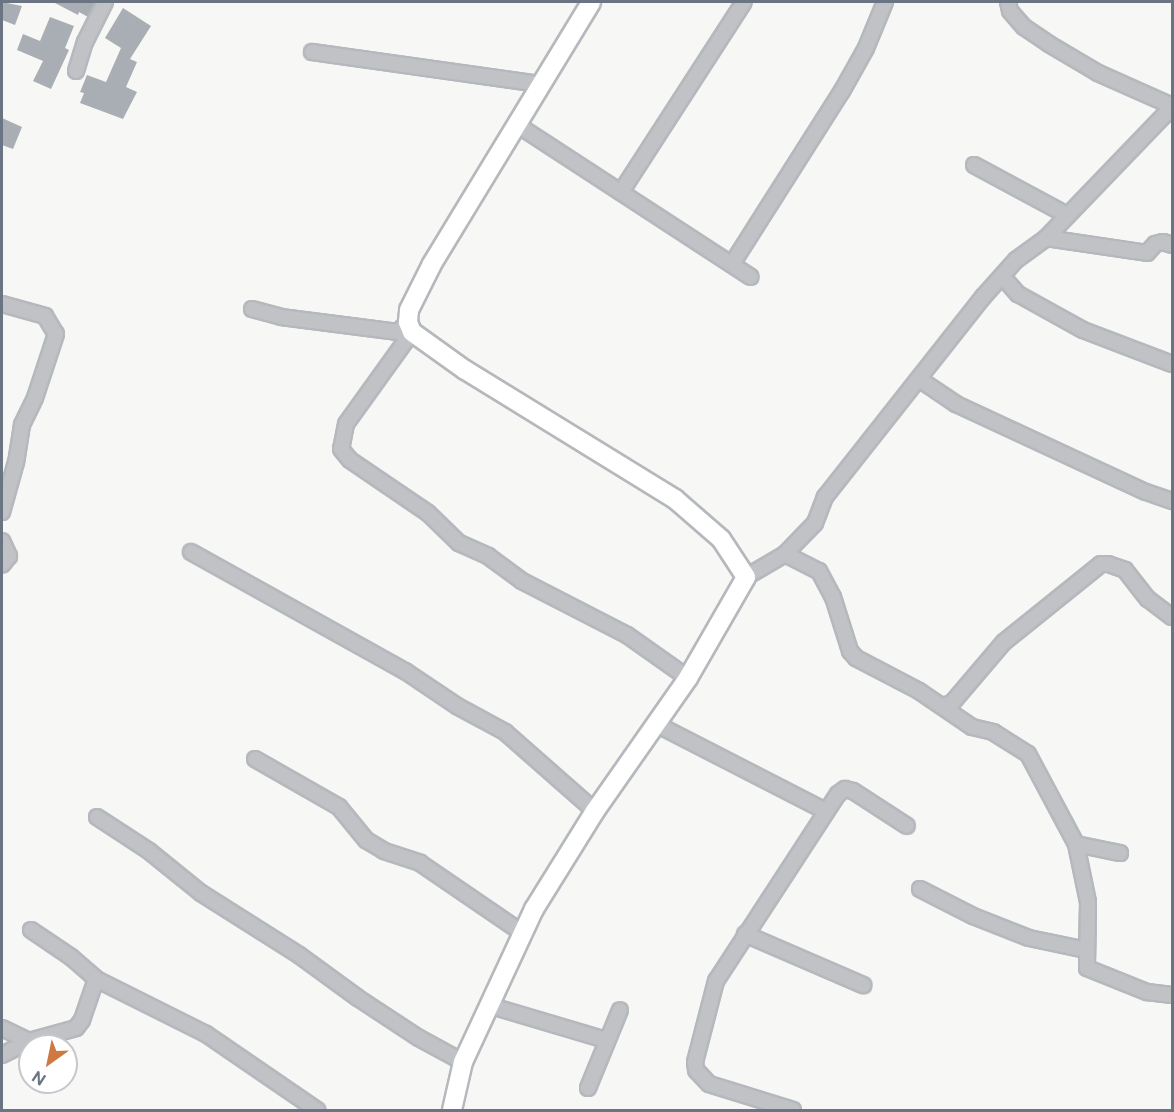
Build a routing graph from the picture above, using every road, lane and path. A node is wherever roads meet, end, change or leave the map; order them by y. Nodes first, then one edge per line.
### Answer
1 (105, 2) edge
2 (591, 2) edge
3 (744, 2) edge
4 (885, 2) edge
5 (1008, 2) edge
6 (312, 52) dead end
7 (76, 71) dead end
8 (540, 84) junction
9 (1173, 107) edge
10 (516, 124) junction
11 (974, 165) dead end
12 (621, 192) junction
13 (1067, 215) junction
14 (1046, 238) junction
15 (1173, 245) edge
16 (732, 264) junction
17 (751, 277) dead end
18 (1003, 277) junction
19 (2, 304) edge
20 (252, 309) dead end
21 (410, 327) junction
22 (1173, 364) edge
23 (920, 379) junction
24 (1173, 501) edge
25 (2, 512) edge
26 (2, 541) edge
27 (191, 552) dead end
28 (785, 554) junction
29 (2, 565) edge
30 (746, 577) junction
31 (1173, 617) edge
32 (687, 678) junction
33 (942, 706) junction
34 (656, 724) junction
35 (255, 759) dead end
36 (595, 811) junction
37 (825, 811) junction
38 (97, 817) dead end
39 (907, 826) dead end
40 (1076, 844) junction
41 (1120, 853) dead end
42 (920, 889) dead end
43 (31, 930) dead end
44 (521, 932) junction
45 (745, 934) junction
46 (1086, 950) junction
47 (96, 979) junction
48 (863, 985) dead end
49 (1173, 995) edge
50 (488, 1005) junction
51 (620, 1010) dead end
52 (2, 1028) edge
53 (54, 1034) edge
54 (18, 1036) edge
55 (606, 1040) junction
56 (18, 1047) edge
57 (2, 1055) edge
58 (463, 1062) junction
59 (588, 1088) dead end
60 (317, 1110) edge
61 (452, 1110) edge
62 (793, 1110) edge

1 - 7 street
2 - 8 street
3 - 12 street
4 - 16 street
5 - 9 street
6 - 8 street
8 - 10 street
9 - 13 street
10 - 12 street
10 - 21 street
11 - 13 street
12 - 16 street
13 - 14 street
14 - 15 street
14 - 18 street
16 - 17 street
18 - 22 street
18 - 23 street
19 - 25 street
20 - 21 street
21 - 30 street
21 - 32 street
23 - 24 street
23 - 28 street
26 - 29 street
27 - 36 street
28 - 30 street
28 - 33 street
30 - 32 street
31 - 33 street
32 - 34 street
33 - 40 street
34 - 36 street
34 - 37 street
35 - 44 street
36 - 44 street
37 - 39 street
37 - 45 street
38 - 58 street
40 - 41 street
40 - 46 street
42 - 46 street
43 - 47 street
44 - 50 street
45 - 48 street
45 - 62 street
46 - 49 street
47 - 53 street
47 - 60 street
50 - 55 street
50 - 58 street
51 - 55 street
52 - 54 street
55 - 59 street
56 - 57 street
58 - 61 street

